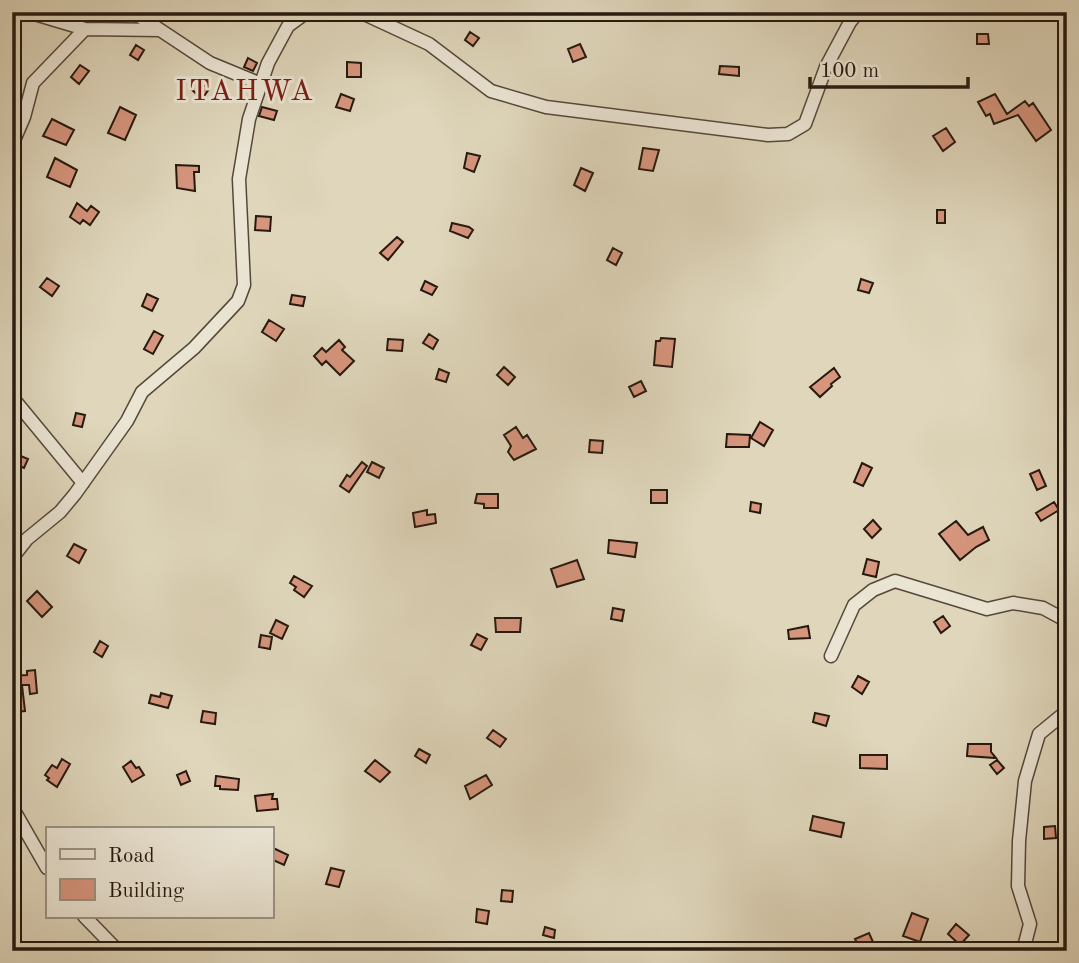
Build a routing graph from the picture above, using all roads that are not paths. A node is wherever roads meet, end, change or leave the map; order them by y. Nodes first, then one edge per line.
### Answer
1 (28, 12) edge
2 (133, 12) edge
3 (307, 12) edge
4 (360, 12) edge
5 (858, 12) edge
6 (85, 29) junction
7 (160, 30) junction
8 (261, 84) junction
9 (12, 145) edge
10 (12, 397) edge
11 (83, 483) junction
12 (12, 558) edge
13 (1067, 621) edge
14 (831, 656) dead end
15 (1067, 711) edge
16 (12, 807) edge
17 (46, 866) edge
18 (86, 918) edge
19 (118, 951) edge
20 (1023, 951) edge

1 - 6 street
2 - 7 street
3 - 8 street
4 - 5 street
6 - 7 street
6 - 9 street
7 - 8 street
8 - 11 street
10 - 11 street
11 - 12 street
13 - 14 street
15 - 20 street
16 - 17 street
18 - 19 street

